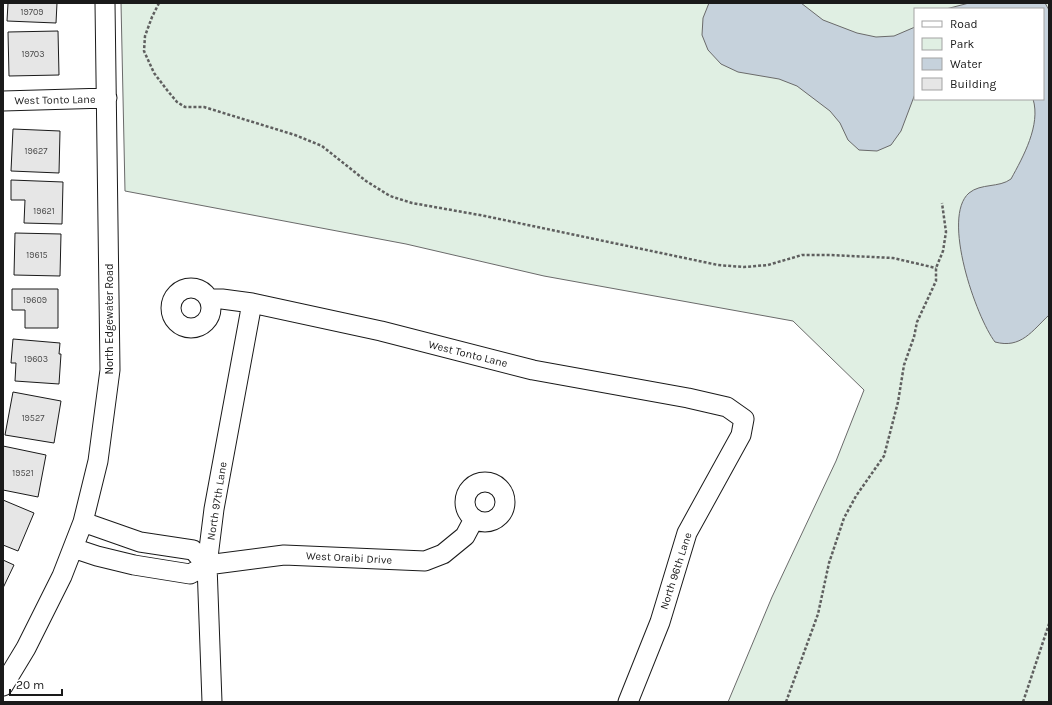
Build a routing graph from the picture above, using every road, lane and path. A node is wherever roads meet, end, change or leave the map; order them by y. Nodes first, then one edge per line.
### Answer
1 (105, 3) edge
2 (159, 3) edge
3 (107, 98) junction
4 (3, 101) edge
5 (942, 203) dead end
6 (936, 268) junction
7 (210, 299) dead end
8 (252, 303) junction
9 (727, 407) joint
10 (474, 519) dead end
11 (83, 522) junction
12 (74, 548) junction
13 (207, 565) junction
14 (1049, 624) edge
15 (3, 686) edge
16 (212, 702) edge
17 (628, 702) edge
18 (786, 702) edge
19 (1023, 702) edge

1 - 3 street, North Edgewater Road
2 - 6 path
3 - 4 street, West Tonto Lane
3 - 11 street, North Edgewater Road
5 - 6 path
6 - 18 path
7 - 8 street, West Tonto Lane
8 - 9 street, West Tonto Lane
8 - 13 street, North 97th Lane
9 - 17 street, North 96th Lane
10 - 13 street, West Oraibi Drive
11 - 12 street, North Edgewater Road
11 - 13 street
12 - 13 street, West Oraibi Drive
12 - 15 street, North Edgewater Road
13 - 16 street, North 97th Lane
14 - 19 path

